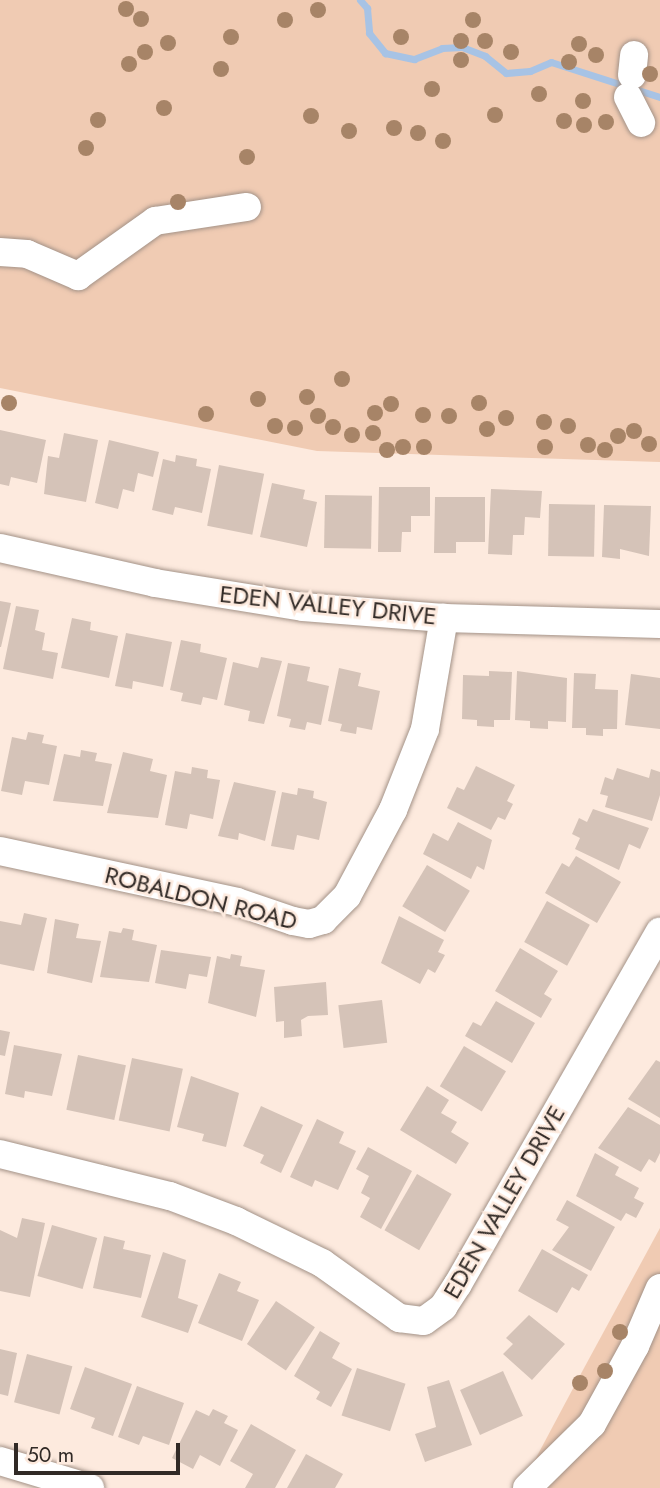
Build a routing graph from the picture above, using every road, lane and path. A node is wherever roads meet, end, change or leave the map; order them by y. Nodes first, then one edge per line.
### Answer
1 (631, 76) dead end
2 (641, 123) dead end
3 (247, 207) dead end
4 (0, 252) edge
5 (0, 548) edge
6 (444, 618) junction
7 (660, 624) edge
8 (0, 851) edge
9 (660, 932) edge
10 (0, 1154) edge
11 (660, 1288) edge
12 (2, 1470) edge
13 (90, 1488) edge
14 (527, 1488) edge

1 - 2 street
3 - 4 street
5 - 6 street, EDEN VALLEY DRIVE
6 - 7 street, EDEN VALLEY DRIVE
6 - 8 street, ROBALDON ROAD
9 - 10 street, EDEN VALLEY DRIVE
11 - 14 street
12 - 13 street

